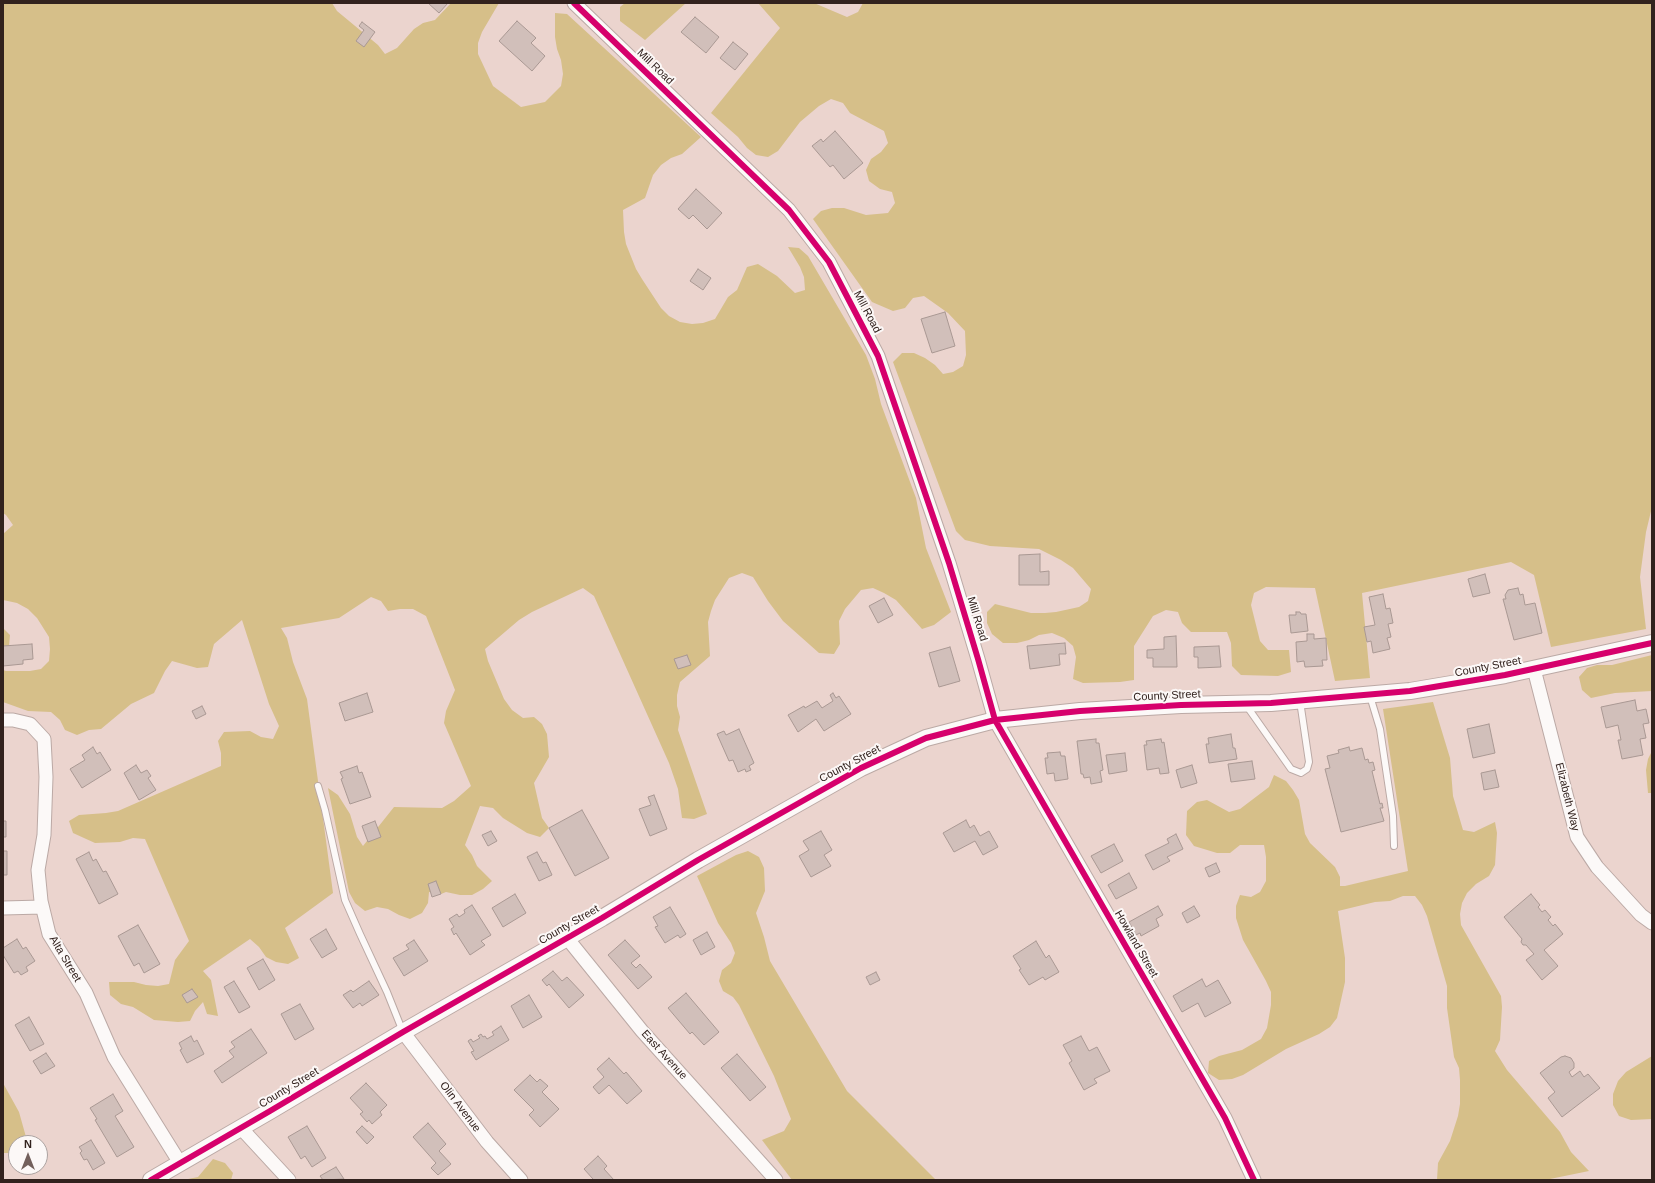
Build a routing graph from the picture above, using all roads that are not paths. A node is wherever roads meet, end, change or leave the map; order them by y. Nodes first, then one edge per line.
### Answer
1 (574, 3) edge
2 (1652, 643) edge
3 (1534, 669) junction
4 (1369, 694) junction
5 (1300, 700) junction
6 (1246, 703) junction
7 (3, 720) edge
8 (995, 720) junction
9 (318, 786) dead end
10 (1394, 846) dead end
11 (42, 907) junction
12 (3, 908) edge
13 (1652, 923) edge
14 (567, 938) junction
15 (403, 1032) junction
16 (241, 1128) junction
17 (180, 1163) junction
18 (150, 1180) edge
19 (289, 1180) edge
20 (522, 1180) edge
21 (776, 1180) edge
22 (1254, 1180) edge

1 - 8 street, Mill Road
2 - 3 street, County Street
3 - 4 street, County Street
3 - 13 street, Elizabeth Way
4 - 5 street, County Street
4 - 10 lane
5 - 6 street, County Street
5 - 6 lane
6 - 8 street, County Street
7 - 11 street, Alta Street
8 - 14 street, County Street
8 - 22 street, Howland Street
9 - 15 lane
11 - 12 street
11 - 17 street, Alta Street
14 - 15 street, County Street
14 - 21 street, East Avenue
15 - 16 street, County Street
15 - 20 street, Olin Avenue
16 - 17 street, County Street
16 - 19 street
17 - 18 street, County Street

